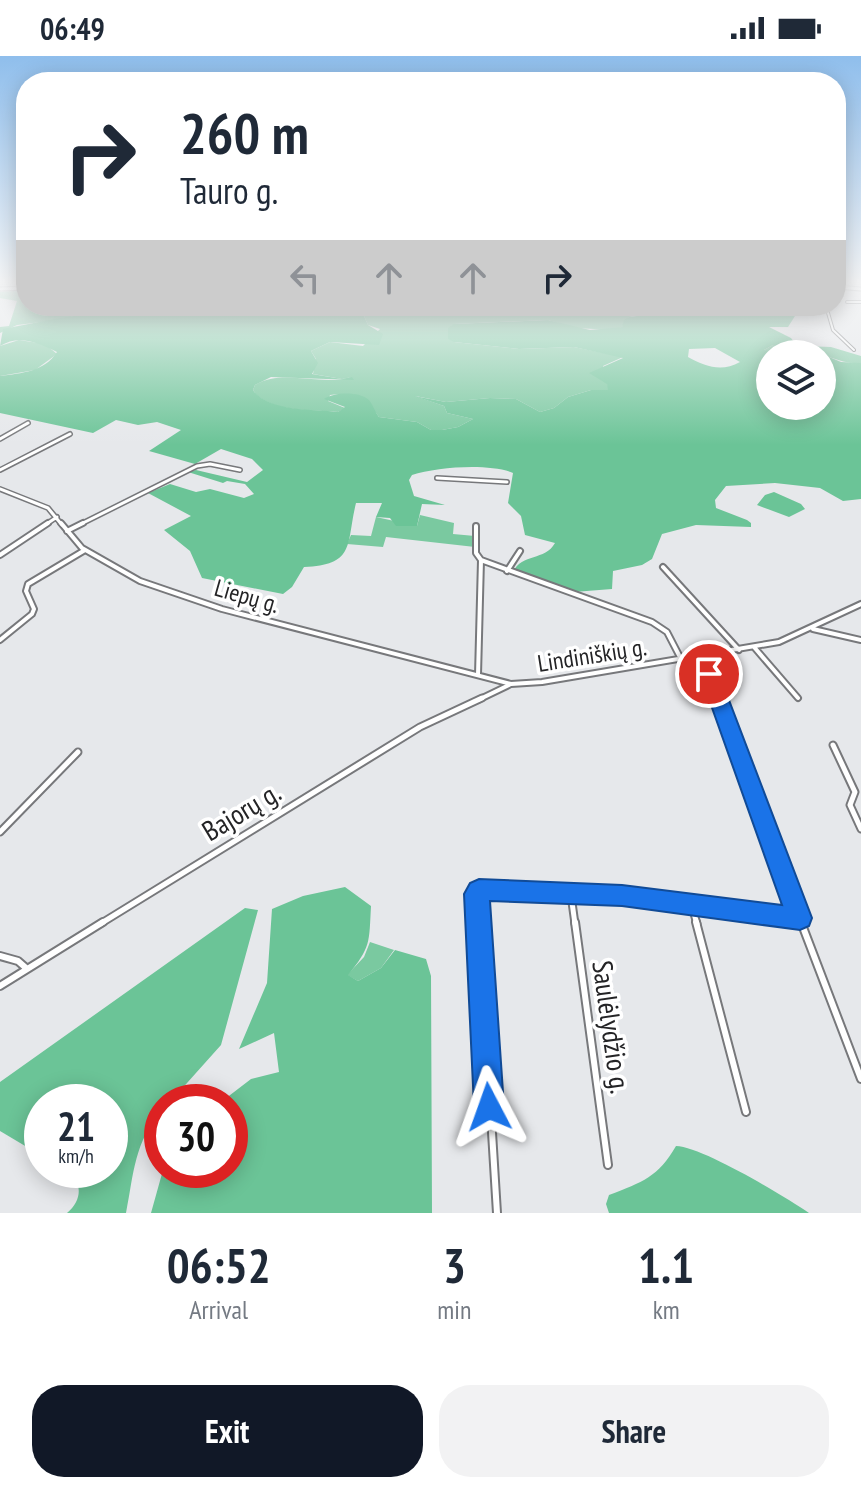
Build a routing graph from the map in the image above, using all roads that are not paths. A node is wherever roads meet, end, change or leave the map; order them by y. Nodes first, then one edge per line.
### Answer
1 (840, 337) edge
2 (854, 350) dead end
3 (28, 423) dead end
4 (70, 434) dead end
5 (0, 439) edge
6 (0, 470) edge
7 (240, 470) dead end
8 (437, 478) dead end
9 (507, 482) dead end
10 (0, 489) edge
11 (57, 517) junction
12 (476, 526) dead end
13 (67, 531) junction
14 (85, 550) junction
15 (520, 551) dead end
16 (0, 555) edge
17 (481, 560) junction
18 (663, 567) dead end
19 (507, 571) junction
20 (861, 604) edge
21 (812, 629) junction
22 (0, 640) edge
23 (861, 640) edge
24 (754, 647) junction
25 (739, 650) junction
26 (698, 656) junction
27 (681, 659) junction
28 (478, 675) junction
29 (511, 684) junction
30 (798, 698) dead end
31 (833, 745) dead end
32 (78, 752) dead end
33 (861, 829) edge
34 (0, 832) edge
35 (571, 895) junction
36 (691, 903) junction
37 (800, 918) junction
38 (0, 956) edge
39 (26, 968) junction
40 (0, 986) edge
41 (861, 1079) edge
42 (746, 1112) dead end
43 (608, 1165) dead end
44 (497, 1213) edge

1 - 2 street
3 - 5 street
4 - 6 street
7 - 13 street
8 - 9 street
10 - 11 street, Liepų g.
11 - 13 street, Liepų g.
11 - 16 street
12 - 17 street
13 - 14 street, Liepų g.
14 - 22 street
14 - 28 street, Liepų g.
15 - 19 street
17 - 19 street
17 - 28 street
18 - 25 street
19 - 27 street
20 - 21 street, Lindiniškių g.
21 - 23 street
21 - 24 street, Lindiniškių g.
24 - 25 street, Lindiniškių g.
24 - 30 street
25 - 26 street, Lindiniškių g.
26 - 27 street, Lindiniškių g.
26 - 37 street
27 - 29 street, Lindiniškių g.
28 - 29 street, Liepų g.
29 - 39 street, Bajorų g.
31 - 33 street
32 - 34 street
35 - 36 street
35 - 43 street, Saulėlydžio g.
35 - 44 street
36 - 37 street
36 - 42 street
37 - 41 street
38 - 39 street
39 - 40 street, Bajorų g.

